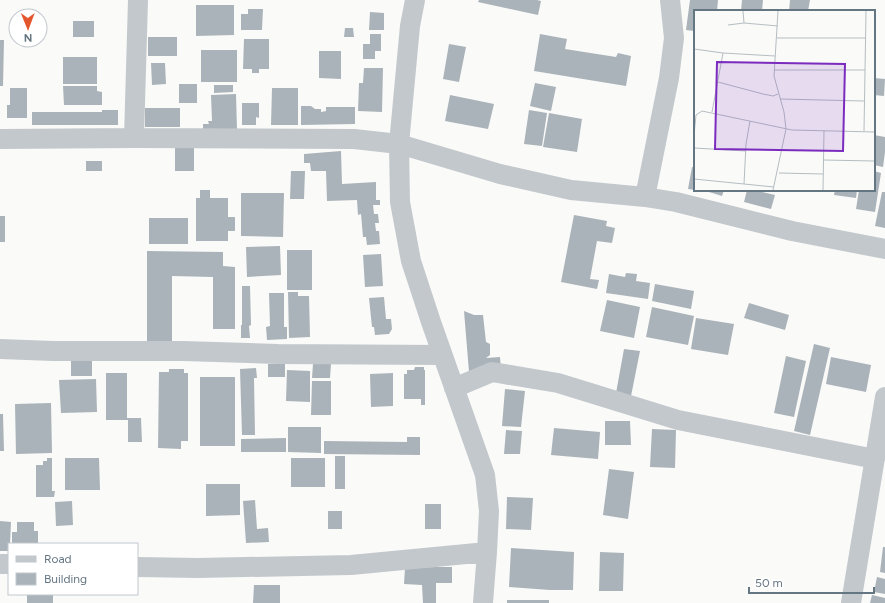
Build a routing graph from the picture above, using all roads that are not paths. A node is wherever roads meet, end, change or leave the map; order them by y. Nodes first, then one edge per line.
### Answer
1 (138, 0) edge
2 (414, 0) edge
3 (670, 0) edge
4 (134, 138) junction
5 (0, 139) edge
6 (399, 144) junction
7 (645, 197) junction
8 (885, 249) edge
9 (0, 349) edge
10 (442, 355) junction
11 (454, 388) junction
12 (885, 397) edge
13 (875, 459) junction
14 (487, 552) junction
15 (138, 567) edge
16 (483, 603) edge
17 (851, 603) edge

1 - 4 street
2 - 6 street
3 - 7 street
4 - 5 street
4 - 6 street
6 - 7 street
6 - 10 street
7 - 8 street
9 - 10 street
10 - 11 street
11 - 13 street
11 - 14 street
12 - 13 street
13 - 17 street
14 - 15 street
14 - 16 street

